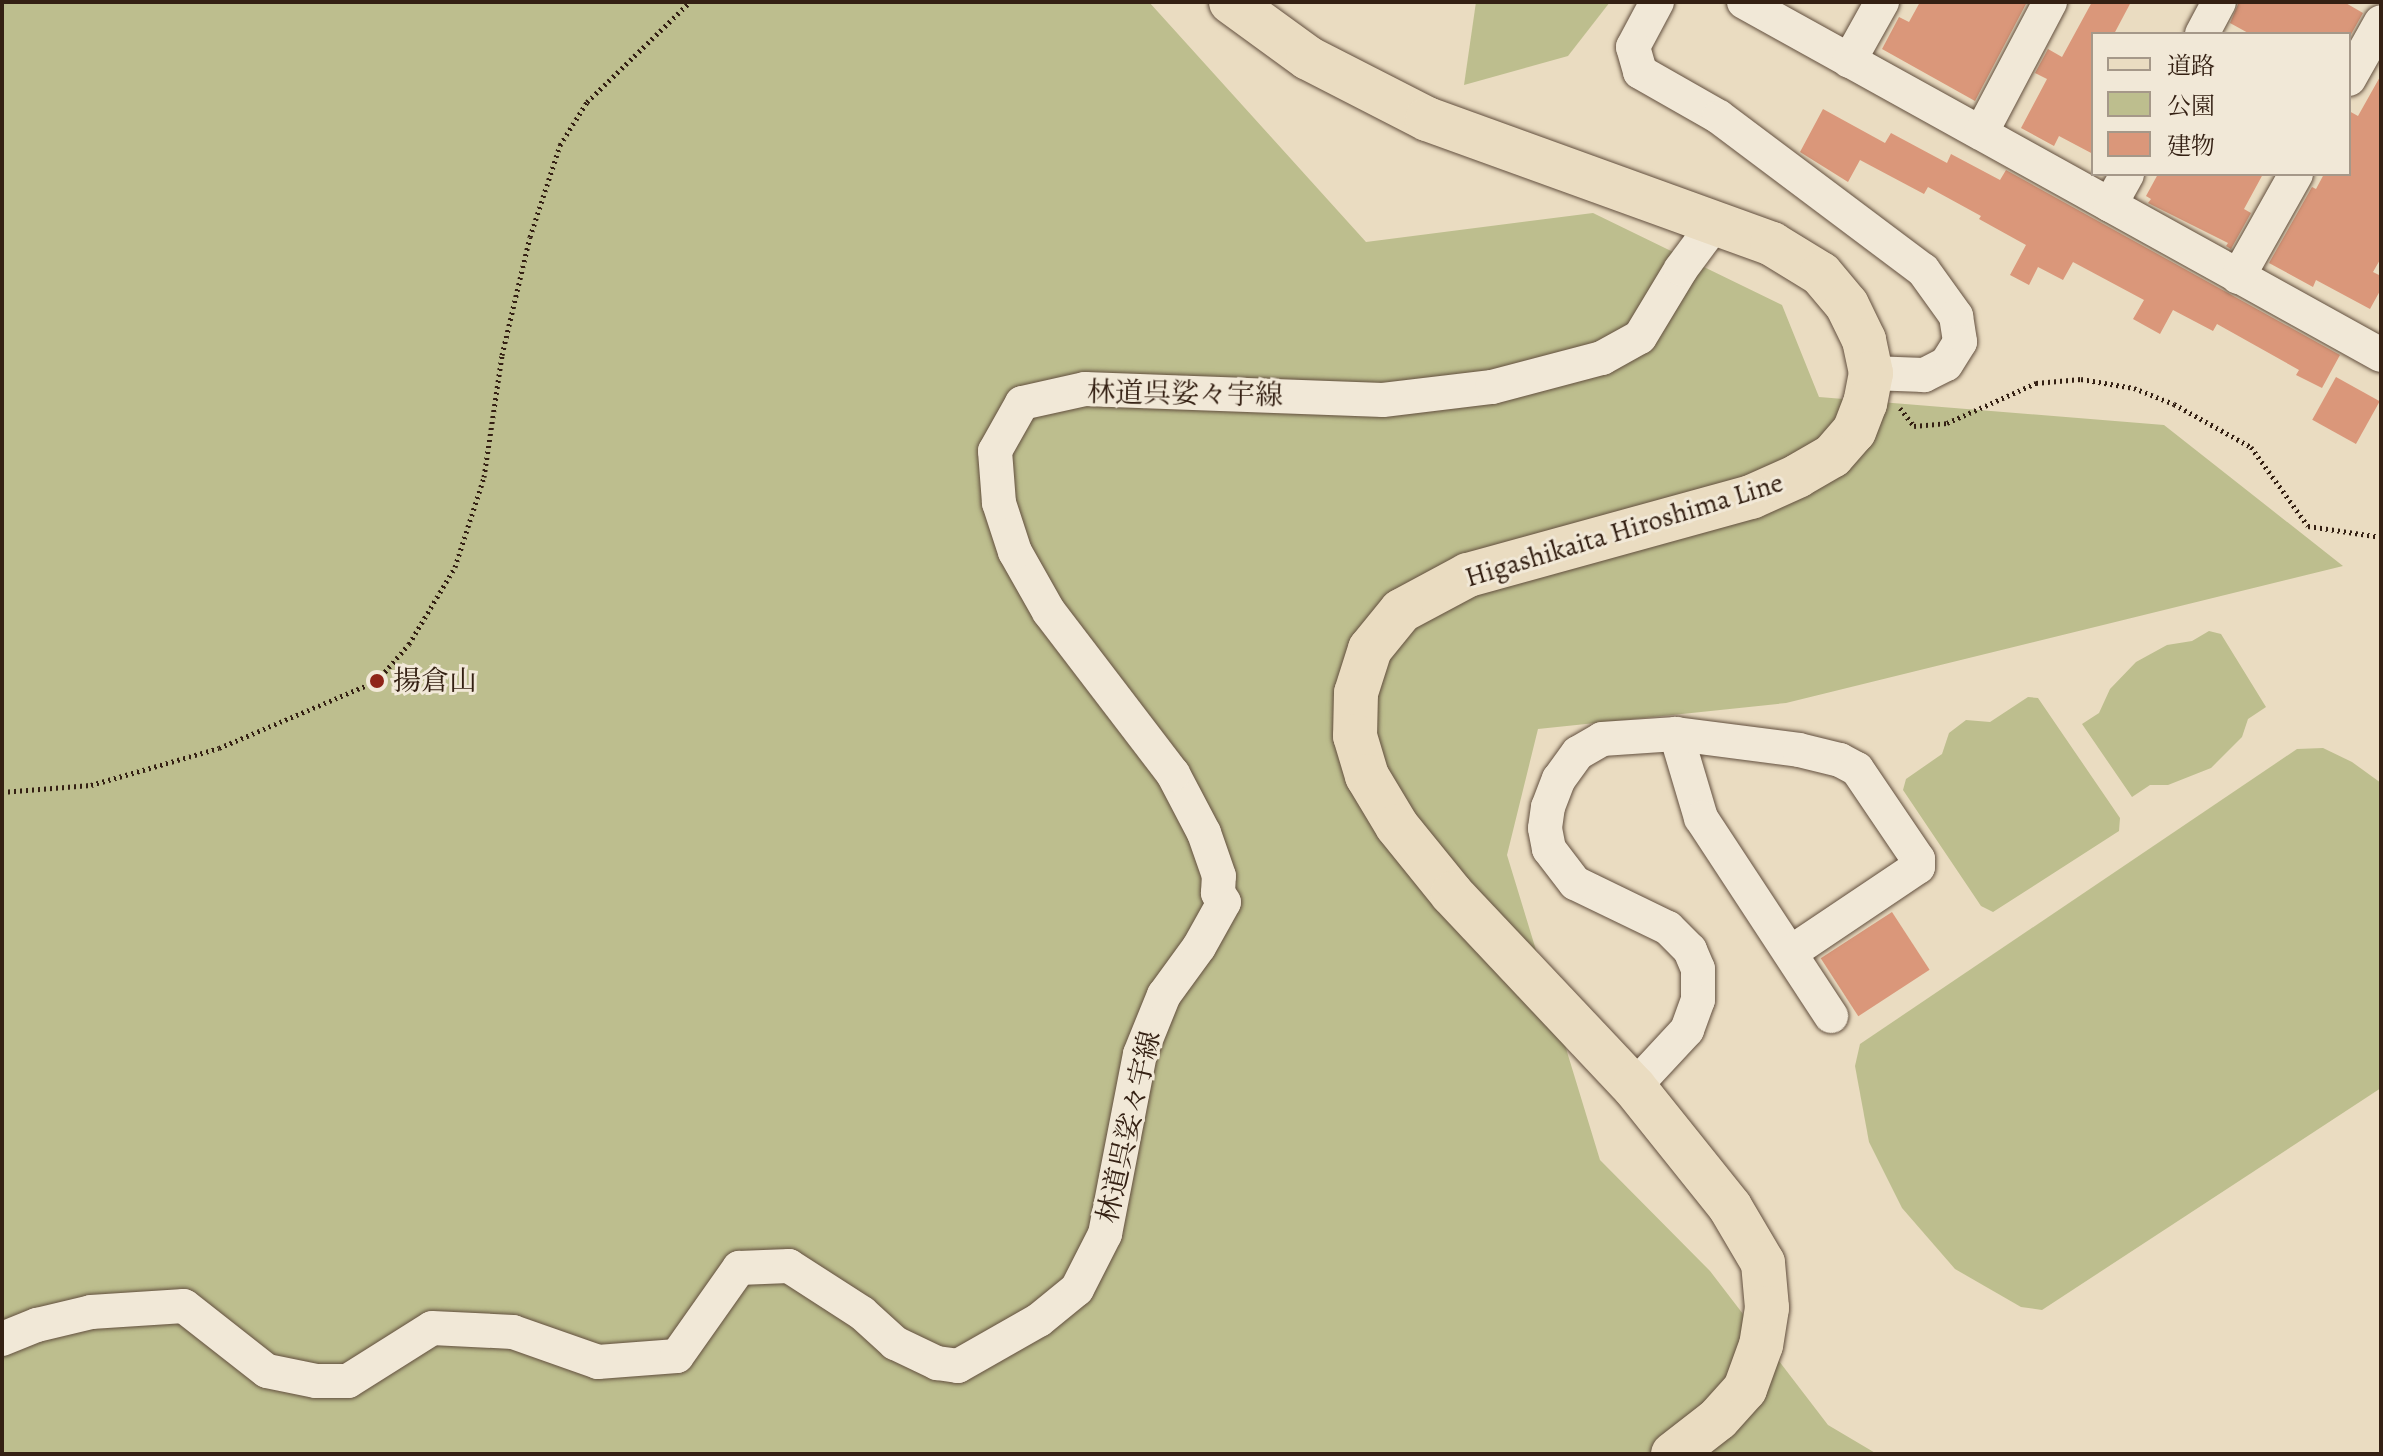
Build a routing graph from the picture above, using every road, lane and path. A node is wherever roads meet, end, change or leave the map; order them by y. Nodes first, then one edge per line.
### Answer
1 (690, 2) edge
2 (1231, 2) edge
3 (1657, 2) edge
4 (1744, 2) edge
5 (1882, 2) edge
6 (2050, 2) edge
7 (2219, 2) edge
8 (2381, 22) edge
9 (2203, 32) edge
10 (1849, 61) junction
11 (2351, 75) edge
12 (1981, 133) junction
13 (2126, 176) edge
14 (2295, 176) edge
15 (2110, 205) junction
16 (1715, 223) junction
17 (2238, 277) junction
18 (2377, 342) edge
19 (1871, 373) junction
20 (2381, 537) edge
21 (1676, 734) junction
22 (2, 792) edge
23 (1790, 953) junction
24 (1831, 1016) dead end
25 (1634, 1087) junction
26 (2, 1339) edge
27 (1673, 1454) edge

1 - 22 path
2 - 16 main road, Higashikaita Hiroshima Line
3 - 19 street
4 - 10 street
5 - 10 street
6 - 12 street
7 - 9 street
8 - 11 street
10 - 12 street
12 - 15 street
13 - 15 street
14 - 17 street
15 - 17 street
16 - 19 main road, Higashikaita Hiroshima Line
16 - 26 street, 林道呉娑々宇線
17 - 18 street
19 - 20 path
19 - 25 main road, Higashikaita Hiroshima Line
21 - 23 street
21 - 23 street
21 - 25 street
23 - 24 street
25 - 27 main road, Higashikaita Hiroshima Line

